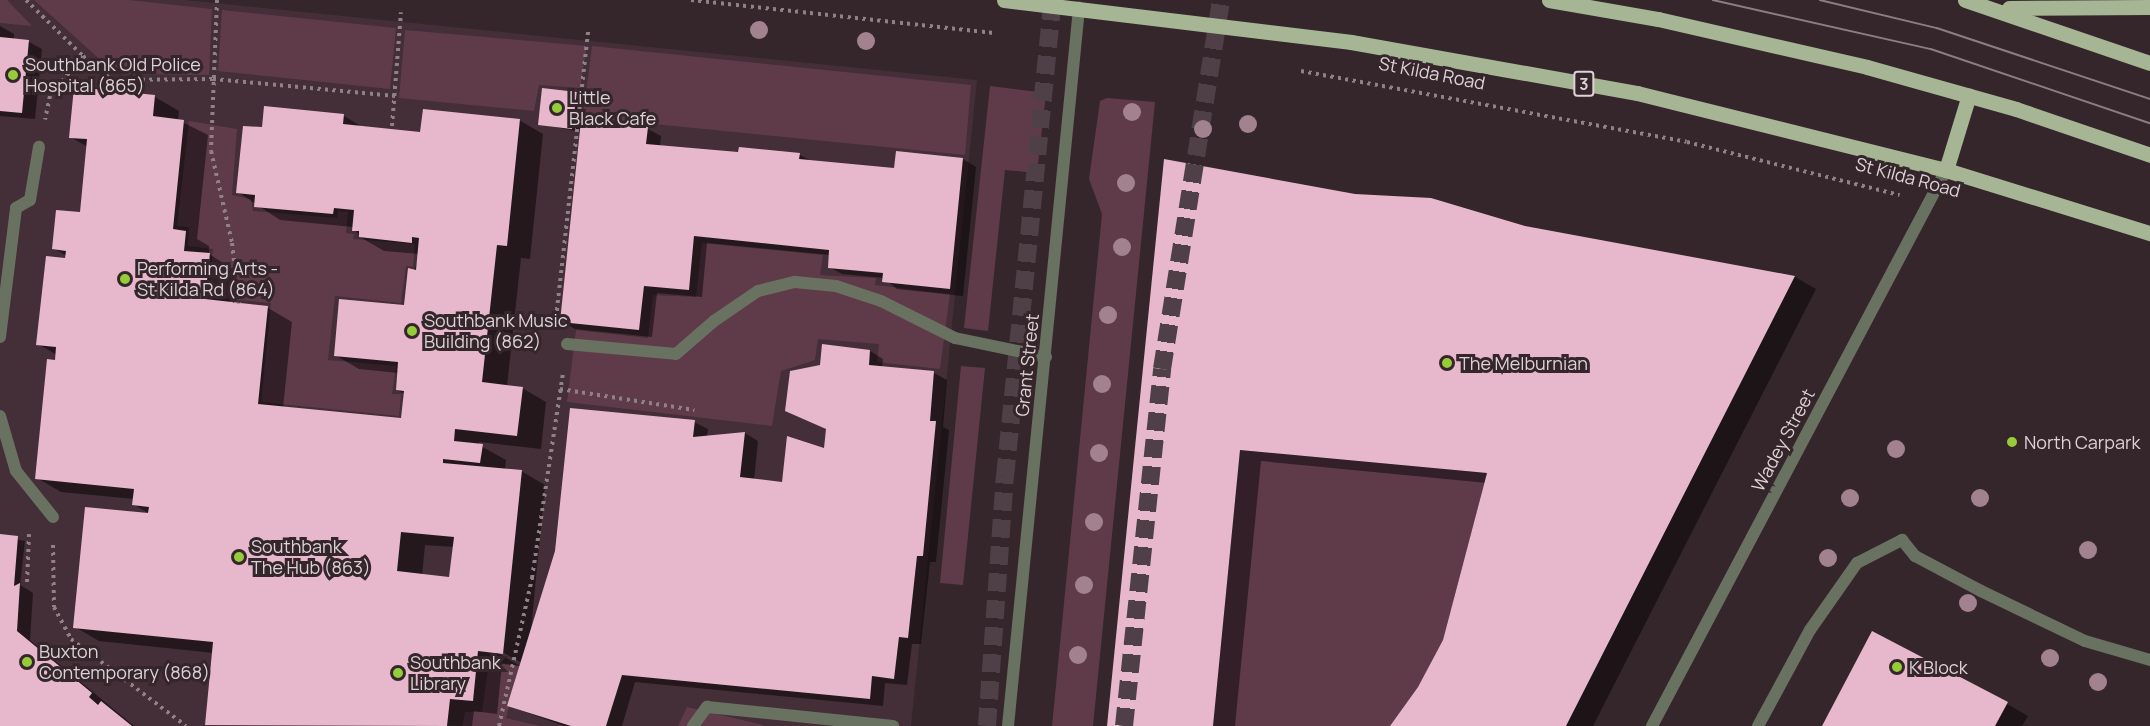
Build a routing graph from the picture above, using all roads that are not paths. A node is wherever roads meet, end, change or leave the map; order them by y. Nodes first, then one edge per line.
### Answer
1 (1004, 0) edge
2 (1549, 0) edge
3 (1965, 0) edge
4 (1994, 7) junction
5 (1079, 8) junction
6 (2150, 8) edge
7 (2150, 63) edge
8 (1969, 95) junction
9 (39, 147) road end
10 (2150, 155) edge
11 (1946, 170) junction
12 (2150, 233) edge
13 (0, 337) edge
14 (567, 344) road end
15 (1046, 357) junction
16 (0, 416) edge
17 (53, 517) road end
18 (2150, 660) edge
19 (693, 726) edge
20 (893, 726) edge
21 (1008, 726) edge
22 (1652, 726) edge
23 (1758, 726) edge

1 - 5 main road, St Kilda Road / 3
2 - 8 main road
3 - 4 main road
4 - 6 main road
4 - 7 main road
5 - 11 main road, St Kilda Road / 3
5 - 15 street, Grant Street
8 - 10 main road
8 - 11 main road
9 - 13 street
11 - 12 main road, St Kilda Road / 3
11 - 22 street, Wadey Street
14 - 15 street
15 - 21 street, Grant Street
16 - 17 street
18 - 23 street
19 - 20 street

